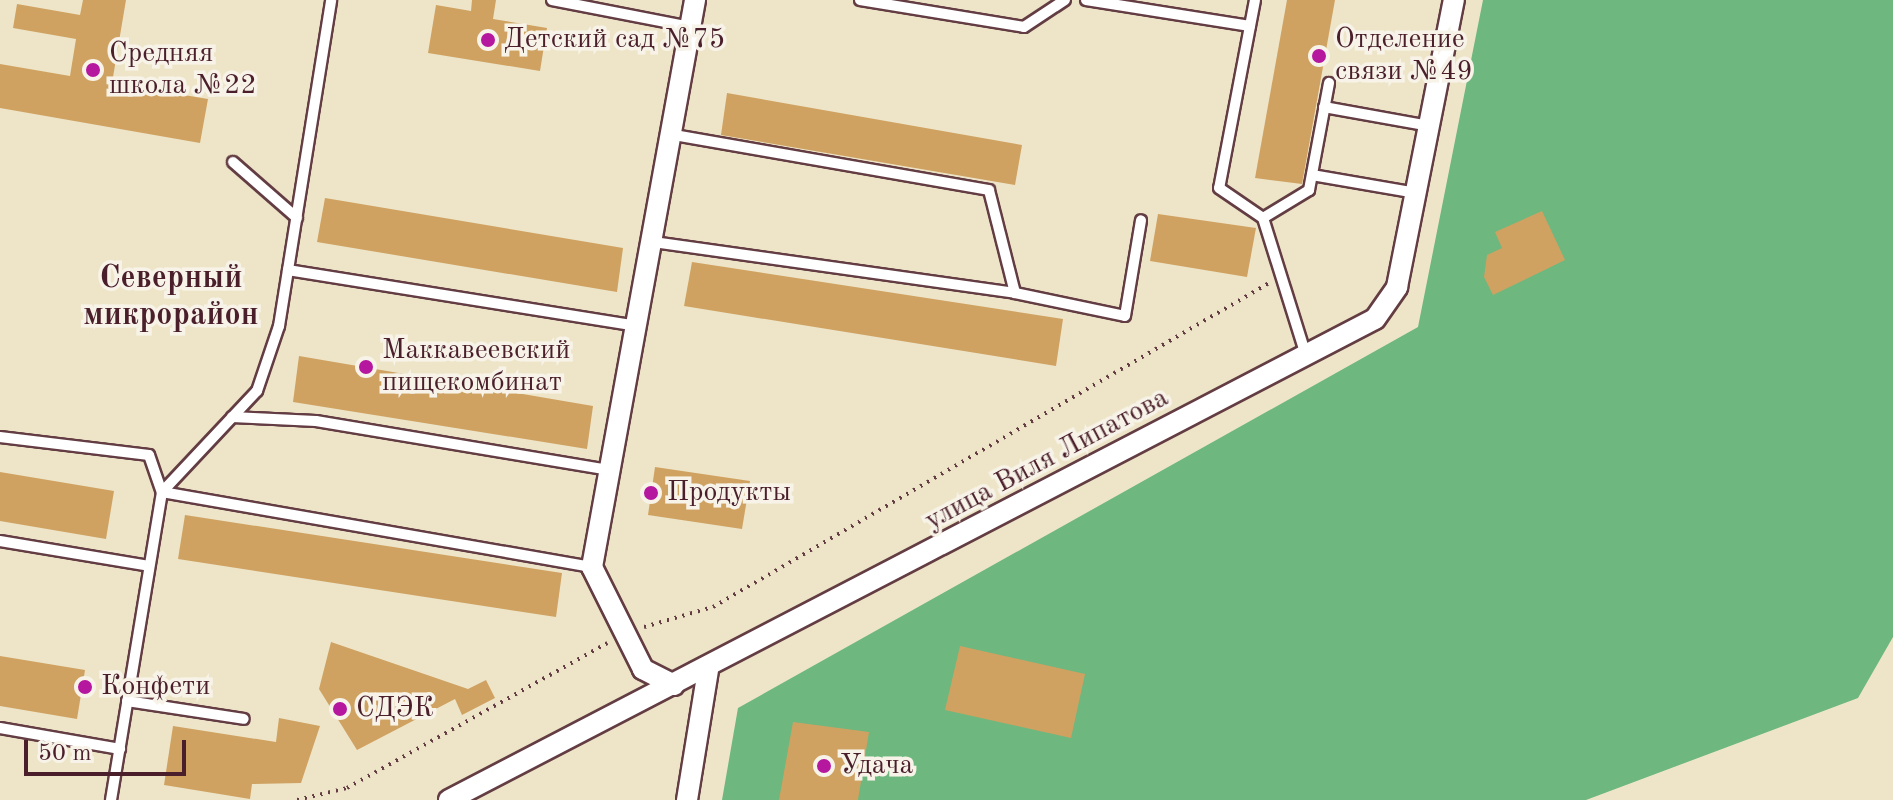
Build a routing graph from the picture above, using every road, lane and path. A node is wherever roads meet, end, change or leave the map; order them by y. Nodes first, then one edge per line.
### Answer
1 (331, 0) edge
2 (552, 0) edge
3 (695, 0) edge
4 (860, 0) edge
5 (1065, 0) edge
6 (1086, 0) edge
7 (1255, 0) edge
8 (1454, 0) edge
9 (1250, 26) junction
10 (691, 27) junction
11 (1329, 83) dead end
12 (1324, 107) junction
13 (1430, 126) junction
14 (675, 135) junction
15 (233, 162) dead end
16 (1312, 175) junction
17 (1417, 193) junction
18 (297, 218) junction
19 (1263, 218) junction
20 (1141, 220) dead end
21 (653, 242) junction
22 (288, 270) junction
23 (1281, 276) junction
24 (1015, 293) junction
25 (636, 326) junction
26 (1306, 355) junction
27 (232, 417) junction
28 (0, 437) edge
29 (610, 470) junction
30 (162, 492) junction
31 (0, 541) edge
32 (149, 566) junction
33 (592, 567) junction
34 (625, 632) junction
35 (708, 671) junction
36 (674, 685) junction
37 (127, 701) junction
38 (244, 719) dead end
39 (0, 728) edge
40 (120, 749) junction
41 (111, 800) edge
42 (297, 800) edge
43 (449, 800) edge
44 (687, 800) edge

1 - 18 lane
2 - 10 lane
3 - 10 street
4 - 5 lane
6 - 9 lane
7 - 9 lane
8 - 13 street, улица Виля Липатова
9 - 19 lane
10 - 14 street
11 - 12 lane
12 - 13 lane
12 - 16 lane
13 - 17 street, улица Виля Липатова
14 - 21 street
14 - 24 lane
15 - 18 lane
16 - 17 lane
16 - 19 lane
17 - 26 street, улица Виля Липатова
18 - 22 lane
19 - 23 lane
20 - 24 lane
21 - 24 lane
21 - 25 street
22 - 25 lane
22 - 27 lane
23 - 26 lane
23 - 34 path
25 - 29 street
26 - 35 street, улица Виля Липатова
27 - 29 lane
27 - 30 lane
28 - 30 lane
29 - 33 street
30 - 32 lane
30 - 33 lane
31 - 32 lane
32 - 37 lane
33 - 34 street
34 - 36 street
34 - 42 path
35 - 36 street, улица Виля Липатова
35 - 44 street
36 - 43 street, улица Виля Липатова
37 - 38 lane
37 - 40 lane
39 - 40 lane
40 - 41 lane

